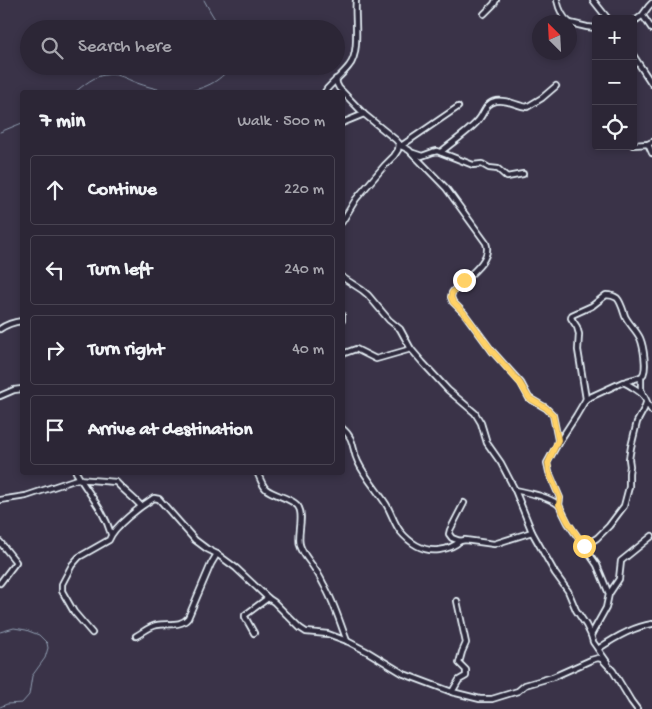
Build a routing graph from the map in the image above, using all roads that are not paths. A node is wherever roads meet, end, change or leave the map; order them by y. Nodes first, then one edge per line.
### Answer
1 (356, 0) edge
2 (496, 0) edge
3 (557, 0) edge
4 (593, 0) edge
5 (652, 3) edge
6 (484, 14) dead end
7 (563, 15) edge
8 (605, 15) edge
9 (642, 16) junction
10 (637, 19) edge
11 (577, 24) edge
12 (592, 28) edge
13 (652, 29) edge
14 (636, 60) edge
15 (345, 71) edge
16 (340, 75) edge
17 (336, 79) junction
18 (652, 84) edge
19 (556, 86) dead end
20 (326, 90) edge
21 (341, 90) edge
22 (345, 94) edge
23 (458, 107) dead end
24 (364, 114) junction
25 (345, 122) edge
26 (650, 143) edge
27 (400, 145) junction
28 (637, 145) edge
29 (411, 152) junction
30 (441, 152) junction
31 (652, 153) edge
32 (523, 174) dead end
33 (345, 217) edge
34 (345, 279) edge
35 (20, 321) edge
36 (0, 329) edge
37 (411, 349) junction
38 (345, 353) edge
39 (641, 377) junction
40 (623, 382) junction
41 (20, 389) edge
42 (0, 396) edge
43 (644, 396) junction
44 (586, 399) junction
45 (646, 403) junction
46 (652, 411) edge
47 (345, 431) edge
48 (557, 445) junction
49 (78, 475) edge
50 (259, 475) edge
51 (80, 480) junction
52 (515, 490) junction
53 (0, 500) edge
54 (464, 503) dead end
55 (559, 505) junction
56 (141, 506) junction
57 (532, 532) junction
58 (111, 534) junction
59 (652, 536) edge
60 (460, 541) junction
61 (0, 542) edge
62 (584, 546) junction
63 (217, 554) junction
64 (0, 583) edge
65 (609, 594) junction
66 (268, 598) junction
67 (457, 600) dead end
68 (652, 624) edge
69 (92, 633) dead end
70 (254, 633) dead end
71 (591, 635) junction
72 (136, 636) dead end
73 (347, 641) junction
74 (598, 649) junction
75 (608, 666) junction
76 (452, 692) junction
77 (637, 709) edge

1 - 15 street
2 - 6 street
3 - 7 street
4 - 8 street
5 - 9 street
9 - 10 street
9 - 13 street
11 - 12 street
14 - 18 street
16 - 17 street
17 - 20 street
17 - 21 street
19 - 30 street
22 - 24 street
23 - 27 street
24 - 25 street
24 - 27 street
26 - 28 street
26 - 31 street
27 - 29 street
27 - 33 street
29 - 30 street
29 - 48 street
30 - 32 street
34 - 37 street
35 - 36 street
37 - 38 street
37 - 52 street
39 - 40 street
39 - 43 street
39 - 44 street
40 - 43 street
40 - 44 street
41 - 42 street
43 - 45 street
44 - 48 street
45 - 46 street
45 - 62 street
47 - 60 street
48 - 55 street
49 - 51 street
50 - 73 street
51 - 53 street
51 - 56 street
51 - 58 street
52 - 55 street
52 - 57 street
54 - 60 street
55 - 62 street
56 - 58 street
56 - 63 street
57 - 60 street
57 - 71 street
58 - 69 street
59 - 65 street
61 - 64 street
62 - 65 street
63 - 66 street
63 - 72 street
65 - 71 street
66 - 70 street
66 - 73 street
67 - 76 street
68 - 74 street
71 - 74 street
73 - 76 street
74 - 75 street
75 - 76 street
75 - 77 street

